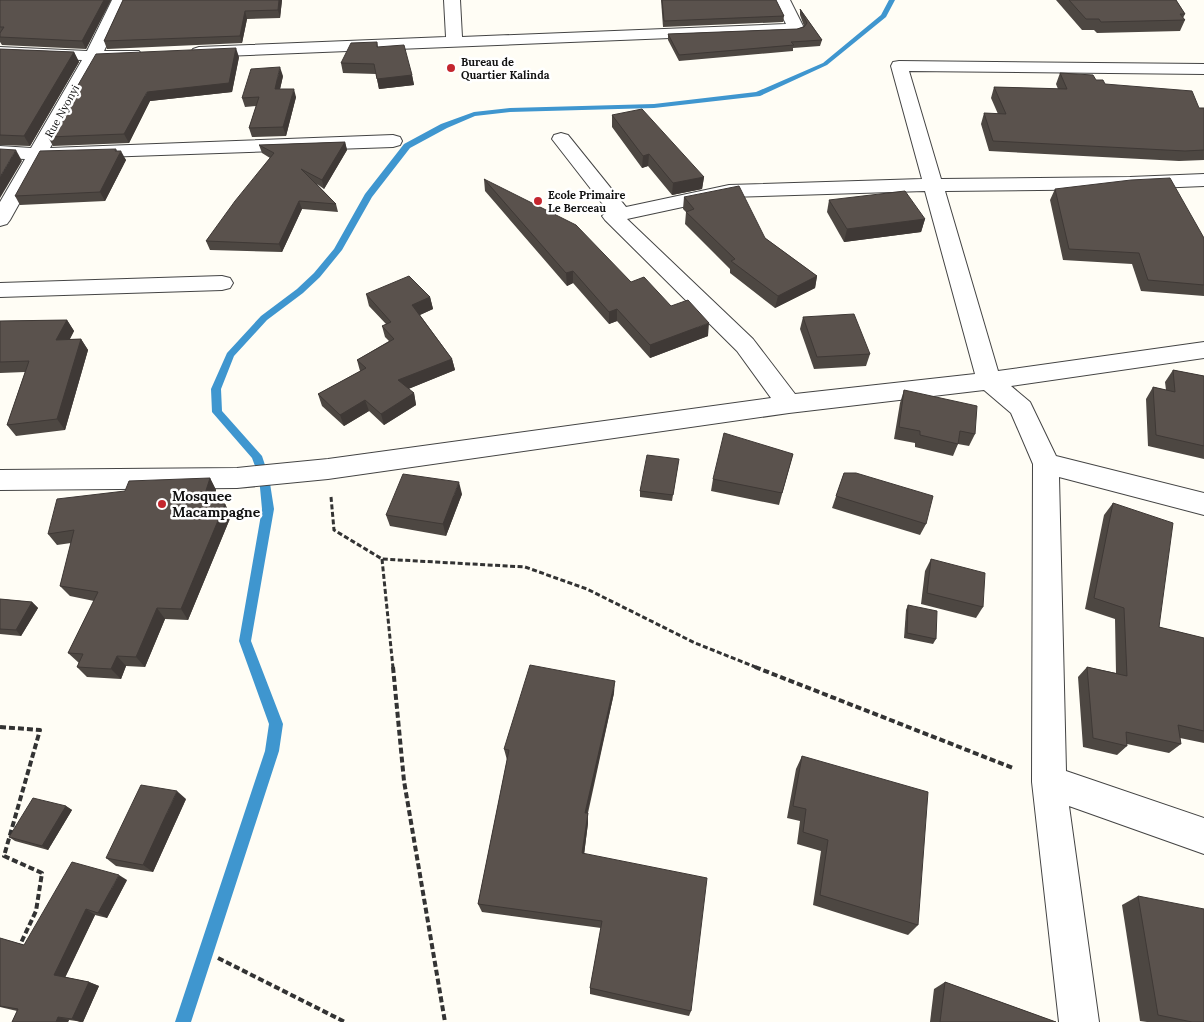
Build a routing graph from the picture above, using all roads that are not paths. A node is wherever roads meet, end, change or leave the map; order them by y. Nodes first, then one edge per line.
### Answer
1 (120, 0) edge
2 (452, 0) edge
3 (782, 0) edge
4 (454, 42) junction
5 (0, 52) edge
6 (181, 52) edge
7 (152, 53) edge
8 (93, 56) junction
9 (1204, 69) edge
10 (561, 139) dead end
11 (393, 141) dead end
12 (0, 152) edge
13 (38, 154) junction
14 (1204, 180) edge
15 (933, 185) junction
16 (621, 214) junction
17 (0, 220) edge
18 (222, 283) dead end
19 (0, 290) edge
20 (1204, 350) edge
21 (990, 381) junction
22 (789, 404) junction
23 (1046, 464) junction
24 (0, 480) edge
25 (1204, 504) edge
26 (1049, 782) junction
27 (1204, 836) edge
28 (1079, 1022) edge

1 - 8 street, Rue Nyonyi
2 - 4 street
3 - 4 street
4 - 6 street
5 - 8 street
7 - 8 street
8 - 13 street, Rue Nyonyi
9 - 15 street
10 - 16 street
11 - 13 street
12 - 13 street
13 - 17 street, Rue Nyonyi
14 - 15 street
15 - 16 street
15 - 21 street
16 - 22 street
18 - 19 street
20 - 21 street
21 - 22 street
21 - 23 street
22 - 24 street
23 - 25 street
23 - 26 street
26 - 27 street
26 - 28 street

